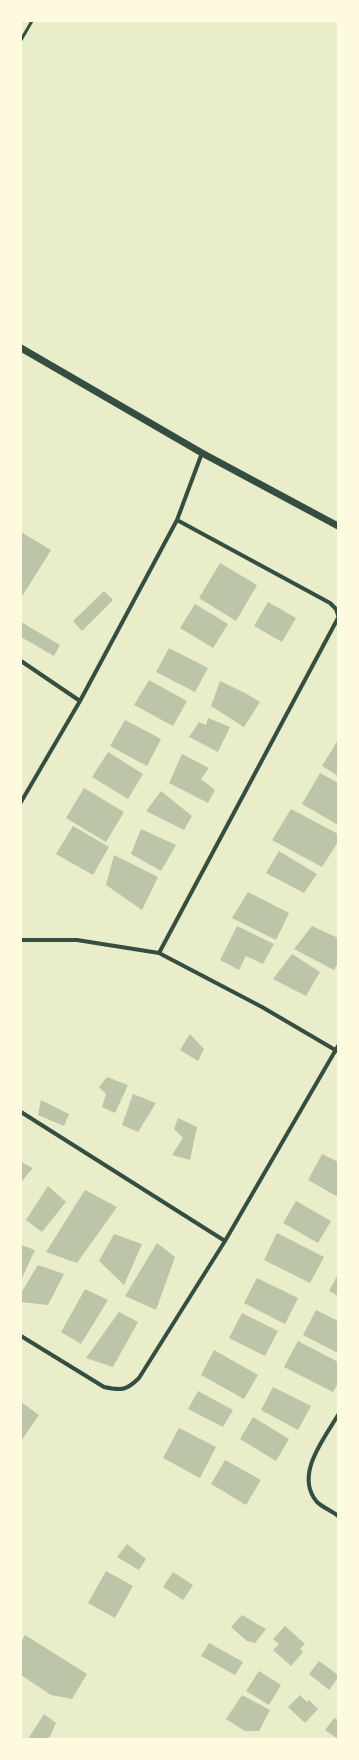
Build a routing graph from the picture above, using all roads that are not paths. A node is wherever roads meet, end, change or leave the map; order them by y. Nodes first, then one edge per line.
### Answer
1 (32, 21) edge
2 (21, 40) edge
3 (21, 348) edge
4 (202, 453) junction
5 (177, 520) junction
6 (338, 526) edge
7 (338, 616) edge
8 (21, 661) edge
9 (80, 701) junction
10 (21, 802) edge
11 (21, 940) edge
12 (159, 953) junction
13 (337, 1049) edge
14 (21, 1112) edge
15 (225, 1241) junction
16 (21, 1336) edge
17 (338, 1415) edge
18 (338, 1516) edge

1 - 2 lane
3 - 4 street
4 - 5 street
4 - 6 street
5 - 7 street
5 - 9 street
7 - 12 street
8 - 9 street
9 - 10 street
11 - 12 street
12 - 13 street
13 - 15 street
14 - 15 street
15 - 16 street
17 - 18 street

